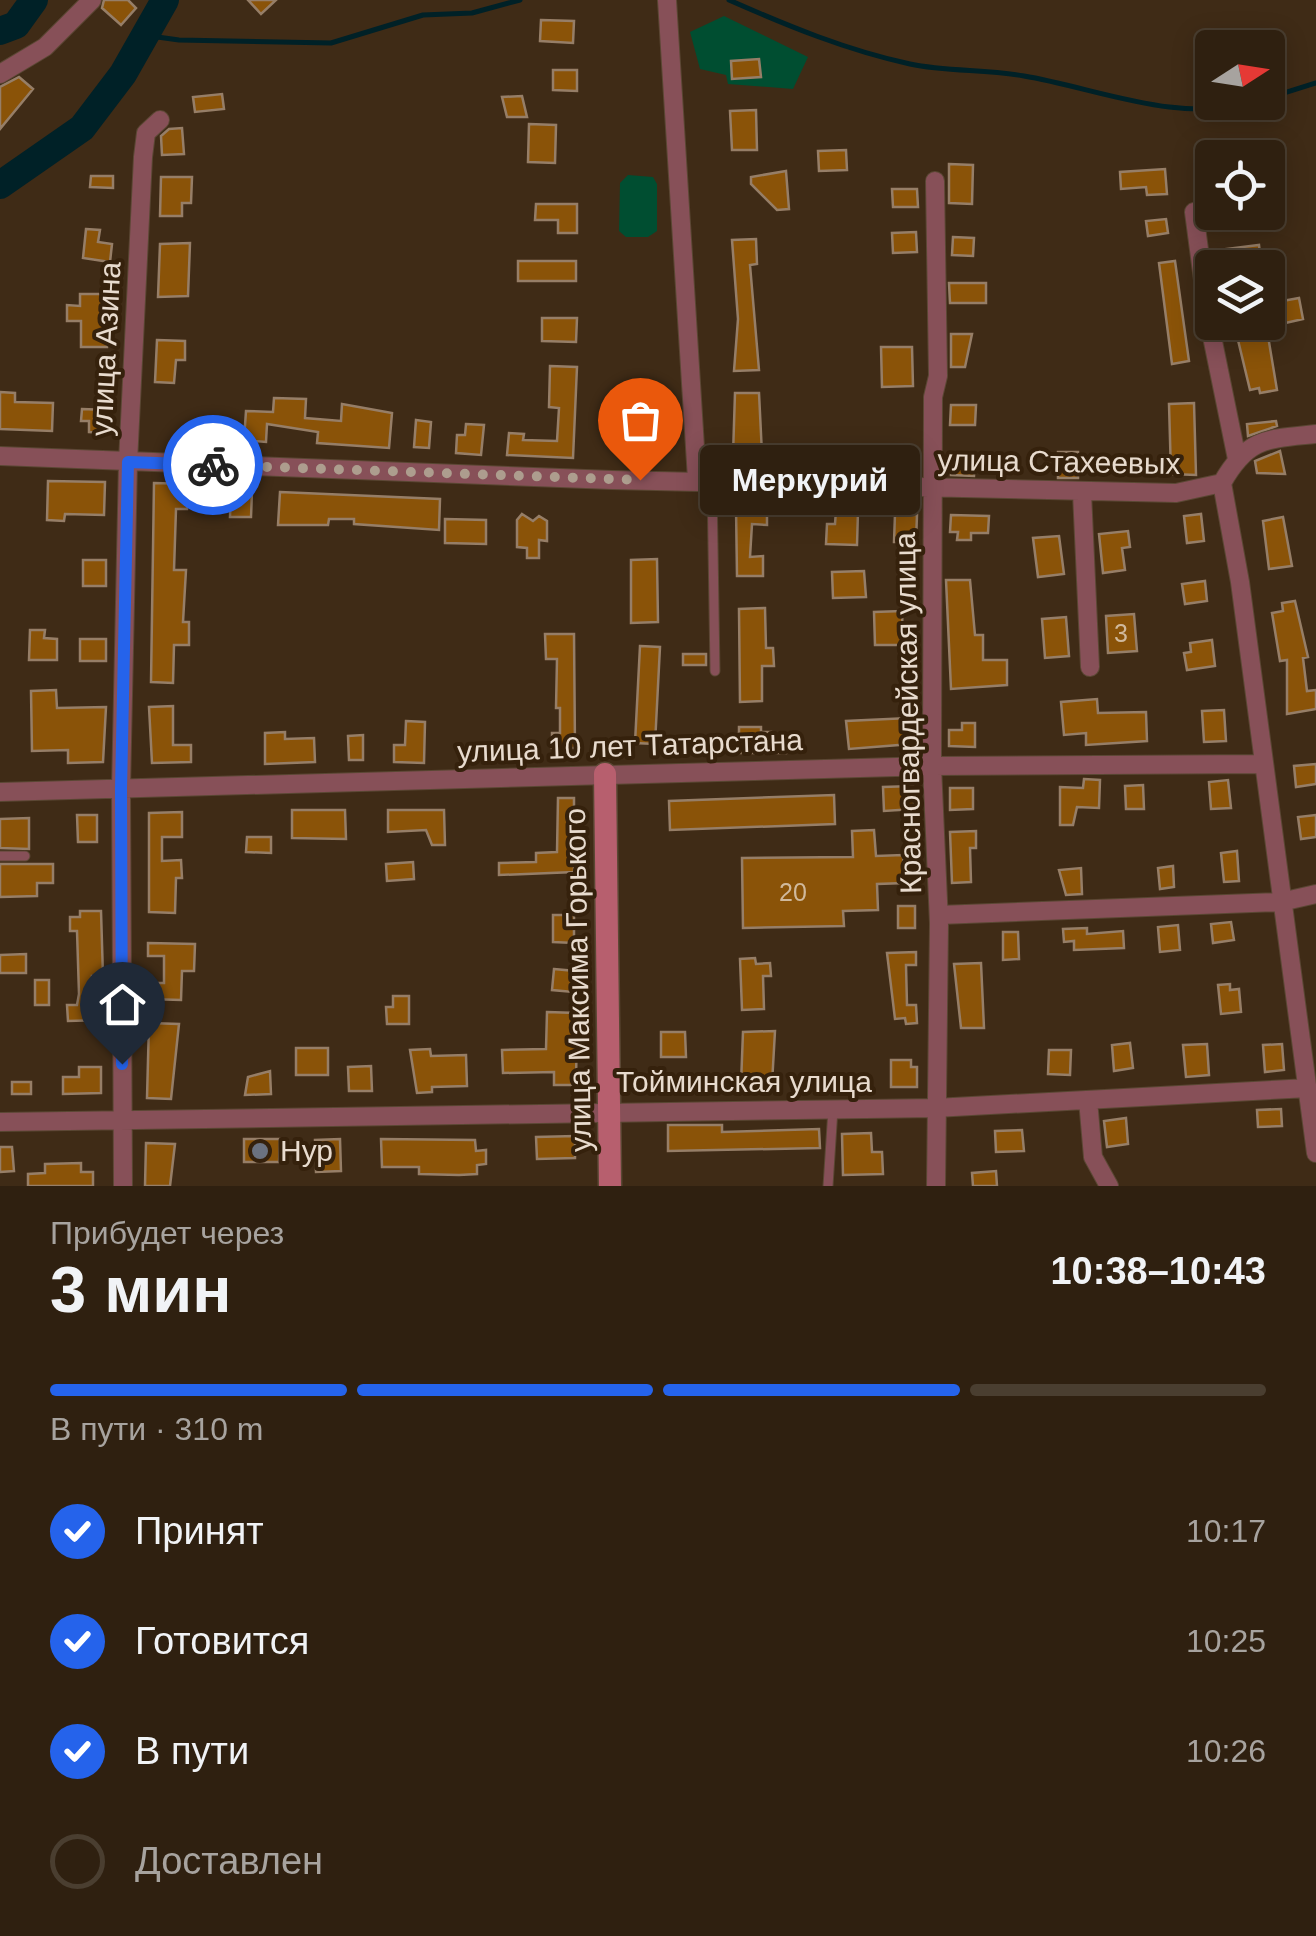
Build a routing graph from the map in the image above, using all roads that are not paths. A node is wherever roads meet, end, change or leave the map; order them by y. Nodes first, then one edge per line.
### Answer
1 (92, 0) edge
2 (667, 0) edge
3 (0, 74) edge
4 (160, 120) dead end
5 (935, 181) dead end
6 (1194, 212) dead end
7 (1316, 434) edge
8 (0, 456) edge
9 (1237, 459) junction
10 (128, 462) junction
11 (704, 480) junction
12 (1222, 483) junction
13 (933, 488) junction
14 (1082, 493) junction
15 (1090, 667) dead end
16 (715, 671) dead end
17 (1262, 764) junction
18 (932, 766) junction
19 (605, 774) junction
20 (121, 789) junction
21 (0, 792) edge
22 (0, 856) edge
23 (25, 856) dead end
24 (1316, 894) edge
25 (1281, 902) junction
26 (938, 915) junction
27 (1308, 1088) junction
28 (1088, 1100) junction
29 (935, 1108) junction
30 (833, 1109) junction
31 (609, 1110) junction
32 (123, 1120) junction
33 (0, 1122) edge
34 (1316, 1152) edge
35 (123, 1186) edge
36 (610, 1186) edge
37 (828, 1186) edge
38 (936, 1186) edge
39 (1108, 1186) edge

1 - 3 street
2 - 11 street
4 - 10 street, улица Азина
5 - 13 street, Красногвардейская улица
6 - 9 street
7 - 9 street
8 - 10 street, улица Стахеевых
9 - 12 street, улица Стахеевых
10 - 11 street, улица Стахеевых
10 - 20 street, улица Азина
11 - 13 street, улица Стахеевых
11 - 16 lane
12 - 14 street, улица Стахеевых
12 - 17 street
13 - 14 street, улица Стахеевых
13 - 18 street, Красногвардейская улица
14 - 15 street
17 - 18 street, улица 10 лет Татарстана
17 - 25 street
18 - 19 street, улица 10 лет Татарстана
18 - 26 street, Красногвардейская улица
19 - 20 street, улица 10 лет Татарстана
19 - 31 street, улица Максима Горького
20 - 21 street, улица 10 лет Татарстана
20 - 32 street, улица Азина
22 - 23 lane
24 - 25 street
25 - 26 street
25 - 27 street
26 - 29 street, Красногвардейская улица
27 - 28 street, Тойминская улица
27 - 34 street
28 - 29 street, Тойминская улица
28 - 39 street
29 - 30 street, Тойминская улица
29 - 38 street, Красногвардейская улица
30 - 31 street, Тойминская улица
30 - 37 lane
31 - 32 street, Тойминская улица
31 - 36 street, улица Максима Горького
32 - 33 street, Тойминская улица
32 - 35 street, улица Азина

